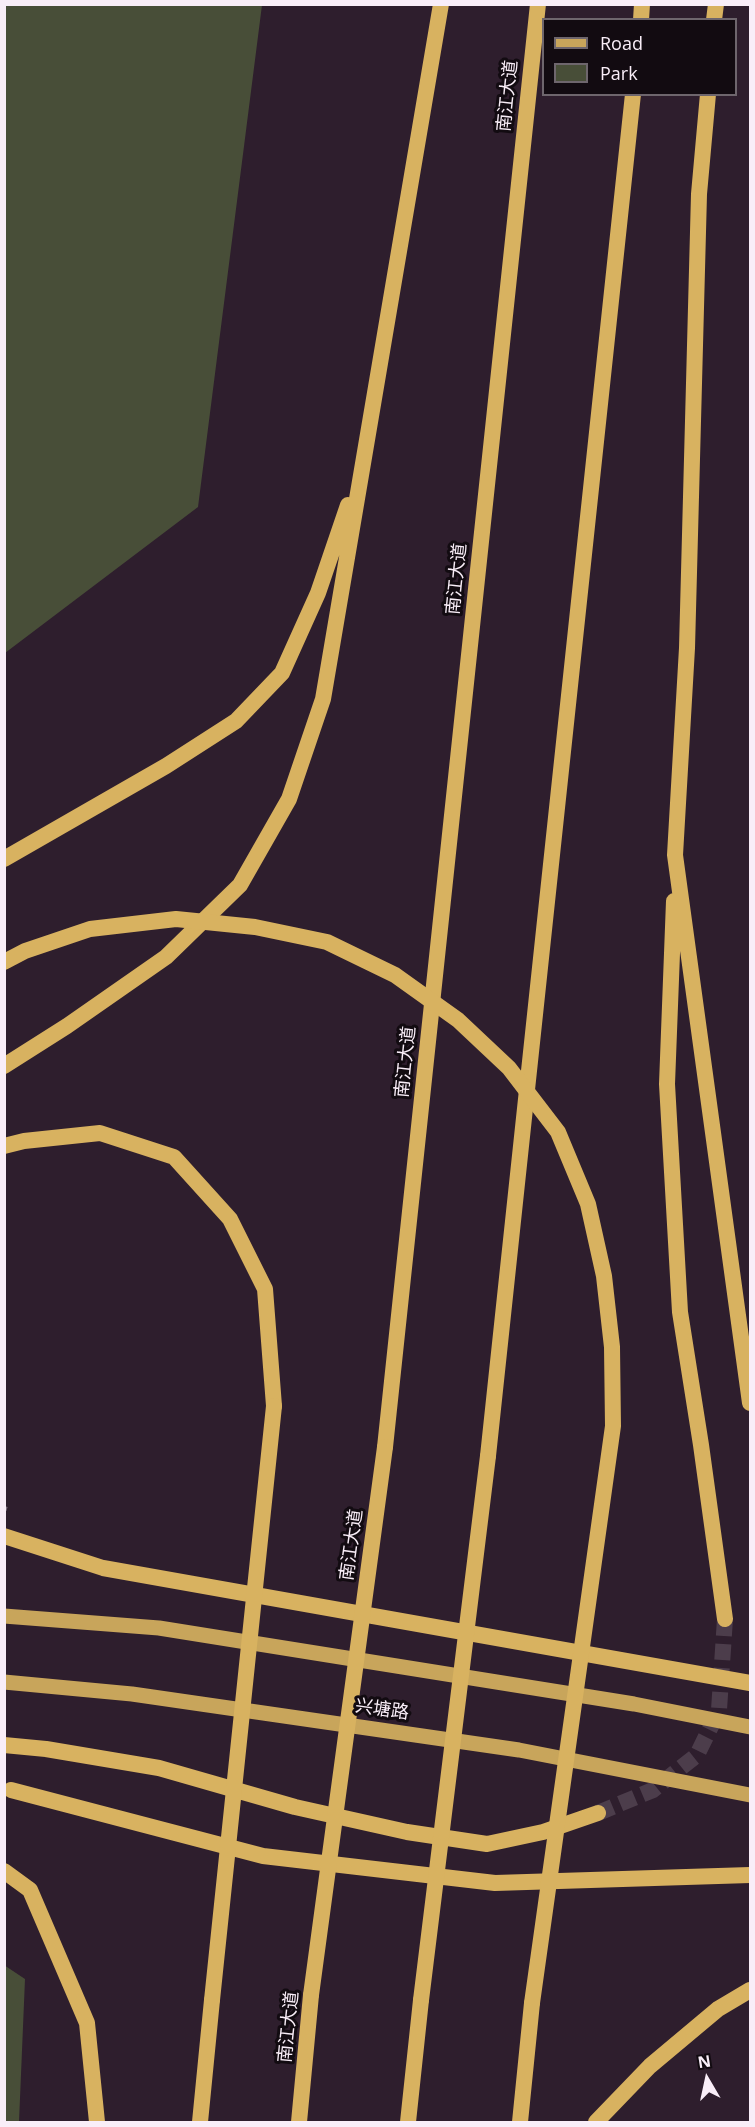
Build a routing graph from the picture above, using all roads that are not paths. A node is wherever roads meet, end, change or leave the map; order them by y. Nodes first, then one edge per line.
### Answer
1 (441, 4) edge
2 (538, 4) edge
3 (633, 96) edge
4 (708, 96) edge
5 (365, 456) junction
6 (675, 855) junction
7 (4, 859) edge
8 (4, 962) edge
9 (4, 1066) edge
10 (4, 1146) edge
11 (750, 1403) edge
12 (4, 1536) edge
13 (4, 1617) edge
14 (725, 1619) tunnel mouth
15 (4, 1682) edge
16 (750, 1683) edge
17 (750, 1727) edge
18 (4, 1745) edge
19 (11, 1790) dead end
20 (750, 1795) edge
21 (598, 1813) tunnel mouth
22 (4, 1871) edge
23 (750, 1875) edge
24 (750, 1990) edge
25 (98, 2122) edge
26 (200, 2122) edge
27 (299, 2122) edge
28 (408, 2122) edge
29 (520, 2122) edge
30 (596, 2122) edge

1 - 5 highway
2 - 27 highway, 南江大道, bridge
3 - 28 highway, bridge
4 - 6 highway
5 - 7 highway
5 - 9 highway
6 - 11 highway
6 - 14 highway
8 - 29 highway, bridge
10 - 26 highway, bridge
12 - 16 highway
13 - 17 main road
15 - 20 main road, 兴塘路
18 - 21 highway
19 - 23 highway
22 - 25 highway
24 - 30 highway

